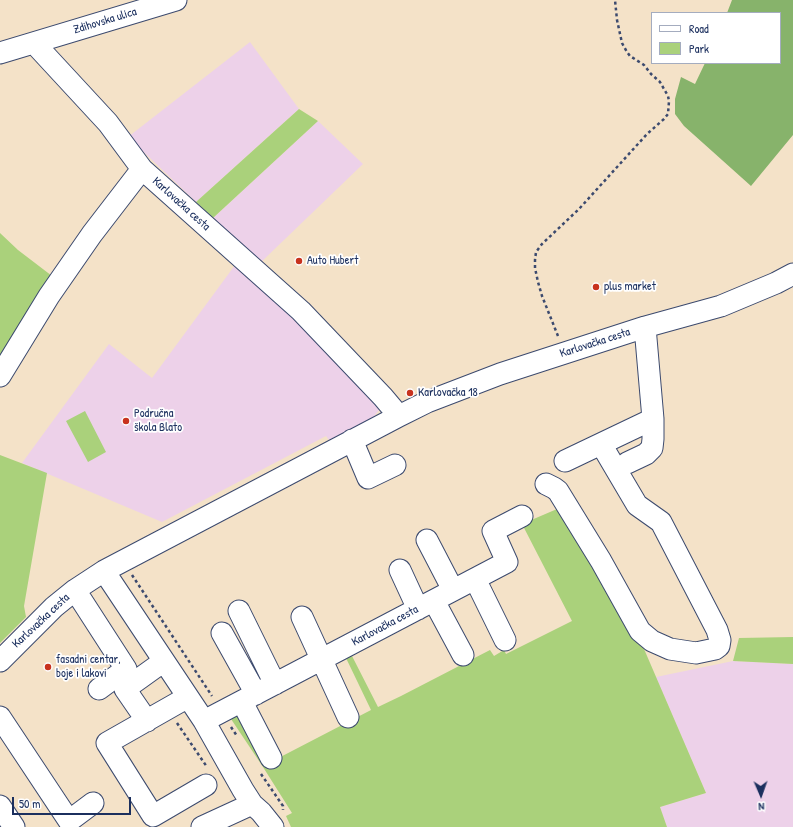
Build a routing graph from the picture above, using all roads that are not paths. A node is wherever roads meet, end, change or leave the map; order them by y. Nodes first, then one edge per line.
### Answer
1 (176, 0) edge
2 (34, 43) junction
3 (0, 54) edge
4 (142, 169) junction
5 (793, 274) edge
6 (645, 327) junction
7 (0, 376) edge
8 (399, 416) junction
9 (653, 420) junction
10 (352, 440) junction
11 (601, 444) junction
12 (565, 461) dead end
13 (627, 463) dead end
14 (395, 465) dead end
15 (546, 484) dead end
16 (522, 516) dead end
17 (427, 540) dead end
18 (400, 570) dead end
19 (104, 571) junction
20 (476, 579) junction
21 (75, 590) junction
22 (453, 590) junction
23 (426, 605) junction
24 (239, 611) dead end
25 (302, 617) dead end
26 (222, 633) dead end
27 (505, 640) dead end
28 (463, 655) dead end
29 (322, 659) junction
30 (0, 661) edge
31 (164, 661) junction
32 (275, 684) junction
33 (99, 689) dead end
34 (188, 697) junction
35 (249, 698) junction
36 (0, 717) edge
37 (348, 717) dead end
38 (147, 721) junction
39 (204, 721) junction
40 (266, 764) road end
41 (206, 785) dead end
42 (93, 803) dead end
43 (252, 804) junction
44 (0, 806) edge
45 (278, 819) edge
46 (14, 827) edge
47 (202, 827) edge

1 - 2 street, Zdihovska ulica
2 - 3 street, Zdihovska ulica
2 - 4 street
4 - 7 street, Karlovačka cesta
4 - 8 street, Karlovačka cesta
5 - 6 street, Karlovačka cesta
6 - 8 street, Karlovačka cesta
6 - 9 street
8 - 10 street, Karlovačka cesta
9 - 11 street
9 - 13 street
10 - 14 street
10 - 19 street, Karlovačka cesta
11 - 12 street
11 - 15 street
16 - 20 street, Karlovačka cesta
17 - 22 street
18 - 23 street
19 - 21 street, Karlovačka cesta
19 - 31 street
20 - 22 street, Karlovačka cesta
20 - 27 street
21 - 30 street, Karlovačka cesta
21 - 33 street
22 - 23 street, Karlovačka cesta
23 - 28 street
23 - 29 street, Karlovačka cesta
24 - 32 street
25 - 29 street
26 - 35 street
29 - 32 street, Karlovačka cesta
29 - 37 street
31 - 34 street
31 - 38 street
32 - 35 street, Karlovačka cesta
34 - 38 street
34 - 39 street
35 - 39 street, Karlovačka cesta
35 - 40 street
36 - 42 street
38 - 41 street
39 - 43 street
43 - 45 street
43 - 47 street
44 - 46 street

